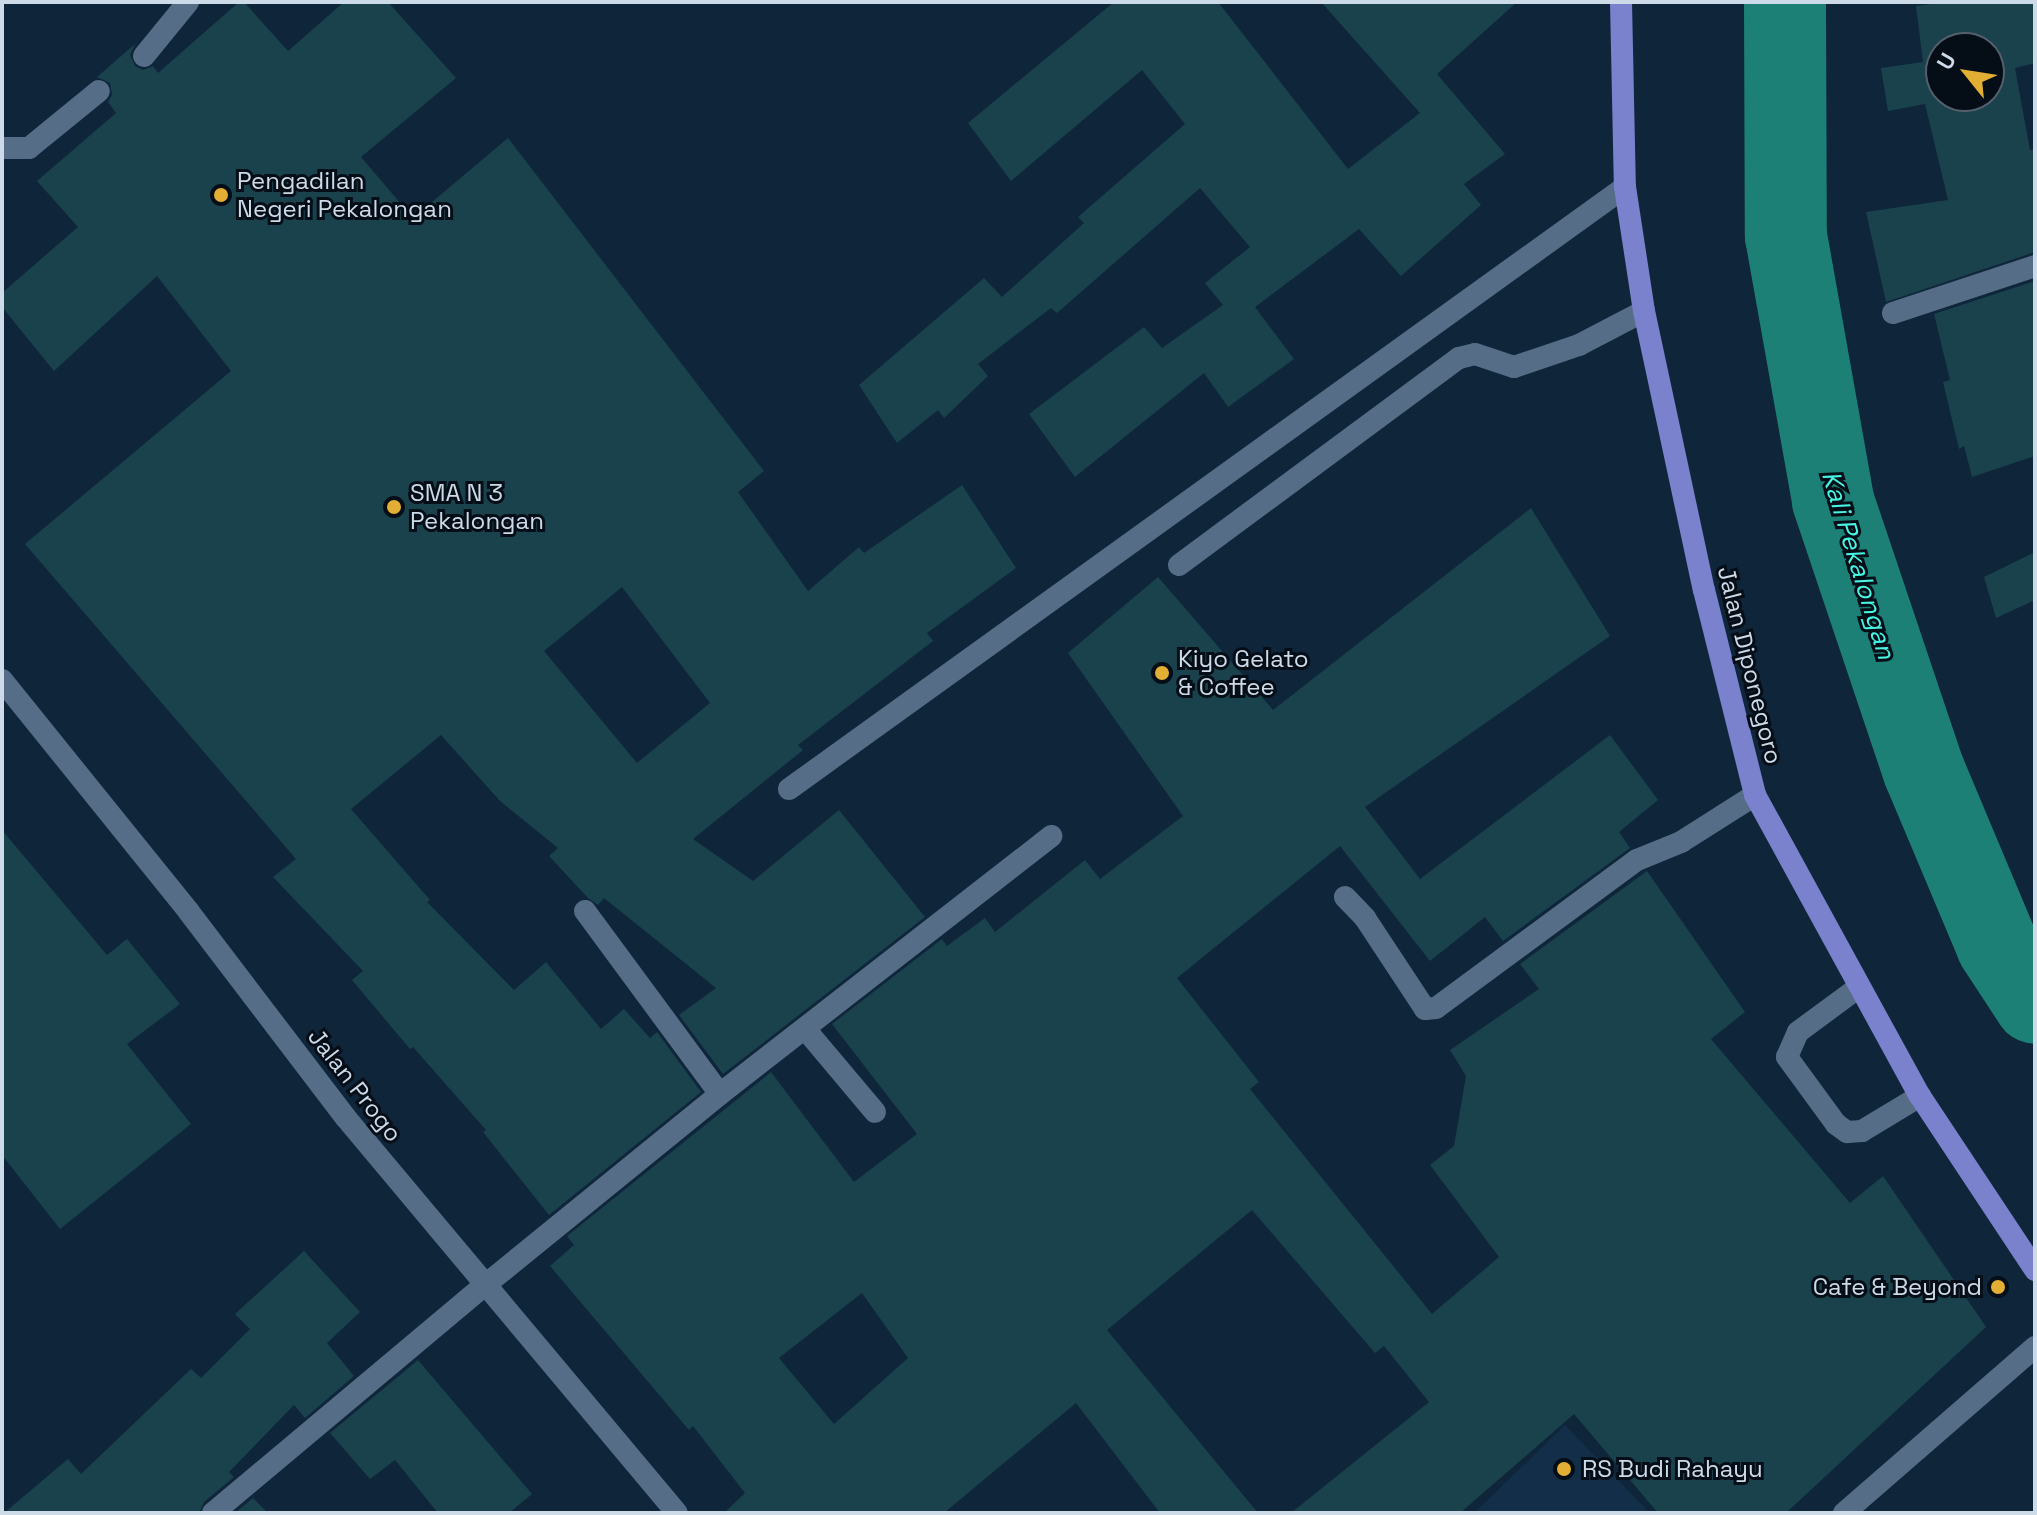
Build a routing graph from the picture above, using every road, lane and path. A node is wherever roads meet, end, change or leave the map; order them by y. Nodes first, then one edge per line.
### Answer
1 (188, 2) edge
2 (1621, 2) edge
3 (144, 56) dead end
4 (99, 91) dead end
5 (2, 148) edge
6 (1625, 187) junction
7 (2035, 266) edge
8 (1644, 311) junction
9 (1893, 313) dead end
10 (1179, 565) dead end
11 (2, 680) edge
12 (789, 789) dead end
13 (1755, 795) junction
14 (1051, 836) dead end
15 (1345, 897) dead end
16 (585, 911) dead end
17 (1859, 987) junction
18 (806, 1030) junction
19 (720, 1094) junction
20 (1920, 1096) junction
21 (875, 1112) dead end
22 (2035, 1270) edge
23 (484, 1286) junction
24 (2035, 1347) edge
25 (213, 1513) edge
26 (677, 1513) edge
27 (1844, 1513) edge

1 - 3 street
2 - 6 main road, Jalan Diponegoro
4 - 5 street
6 - 8 main road, Jalan Diponegoro
6 - 12 street
7 - 9 street
8 - 10 street
8 - 13 main road, Jalan Diponegoro
11 - 23 street, Jalan Progo
13 - 15 street
13 - 17 main road, Jalan Diponegoro
14 - 18 street
16 - 19 street
17 - 20 main road, Jalan Diponegoro
17 - 20 street
18 - 19 street
18 - 21 street
19 - 23 street
20 - 22 main road, Jalan Diponegoro
23 - 25 street
23 - 26 street, Jalan Progo
24 - 27 street

